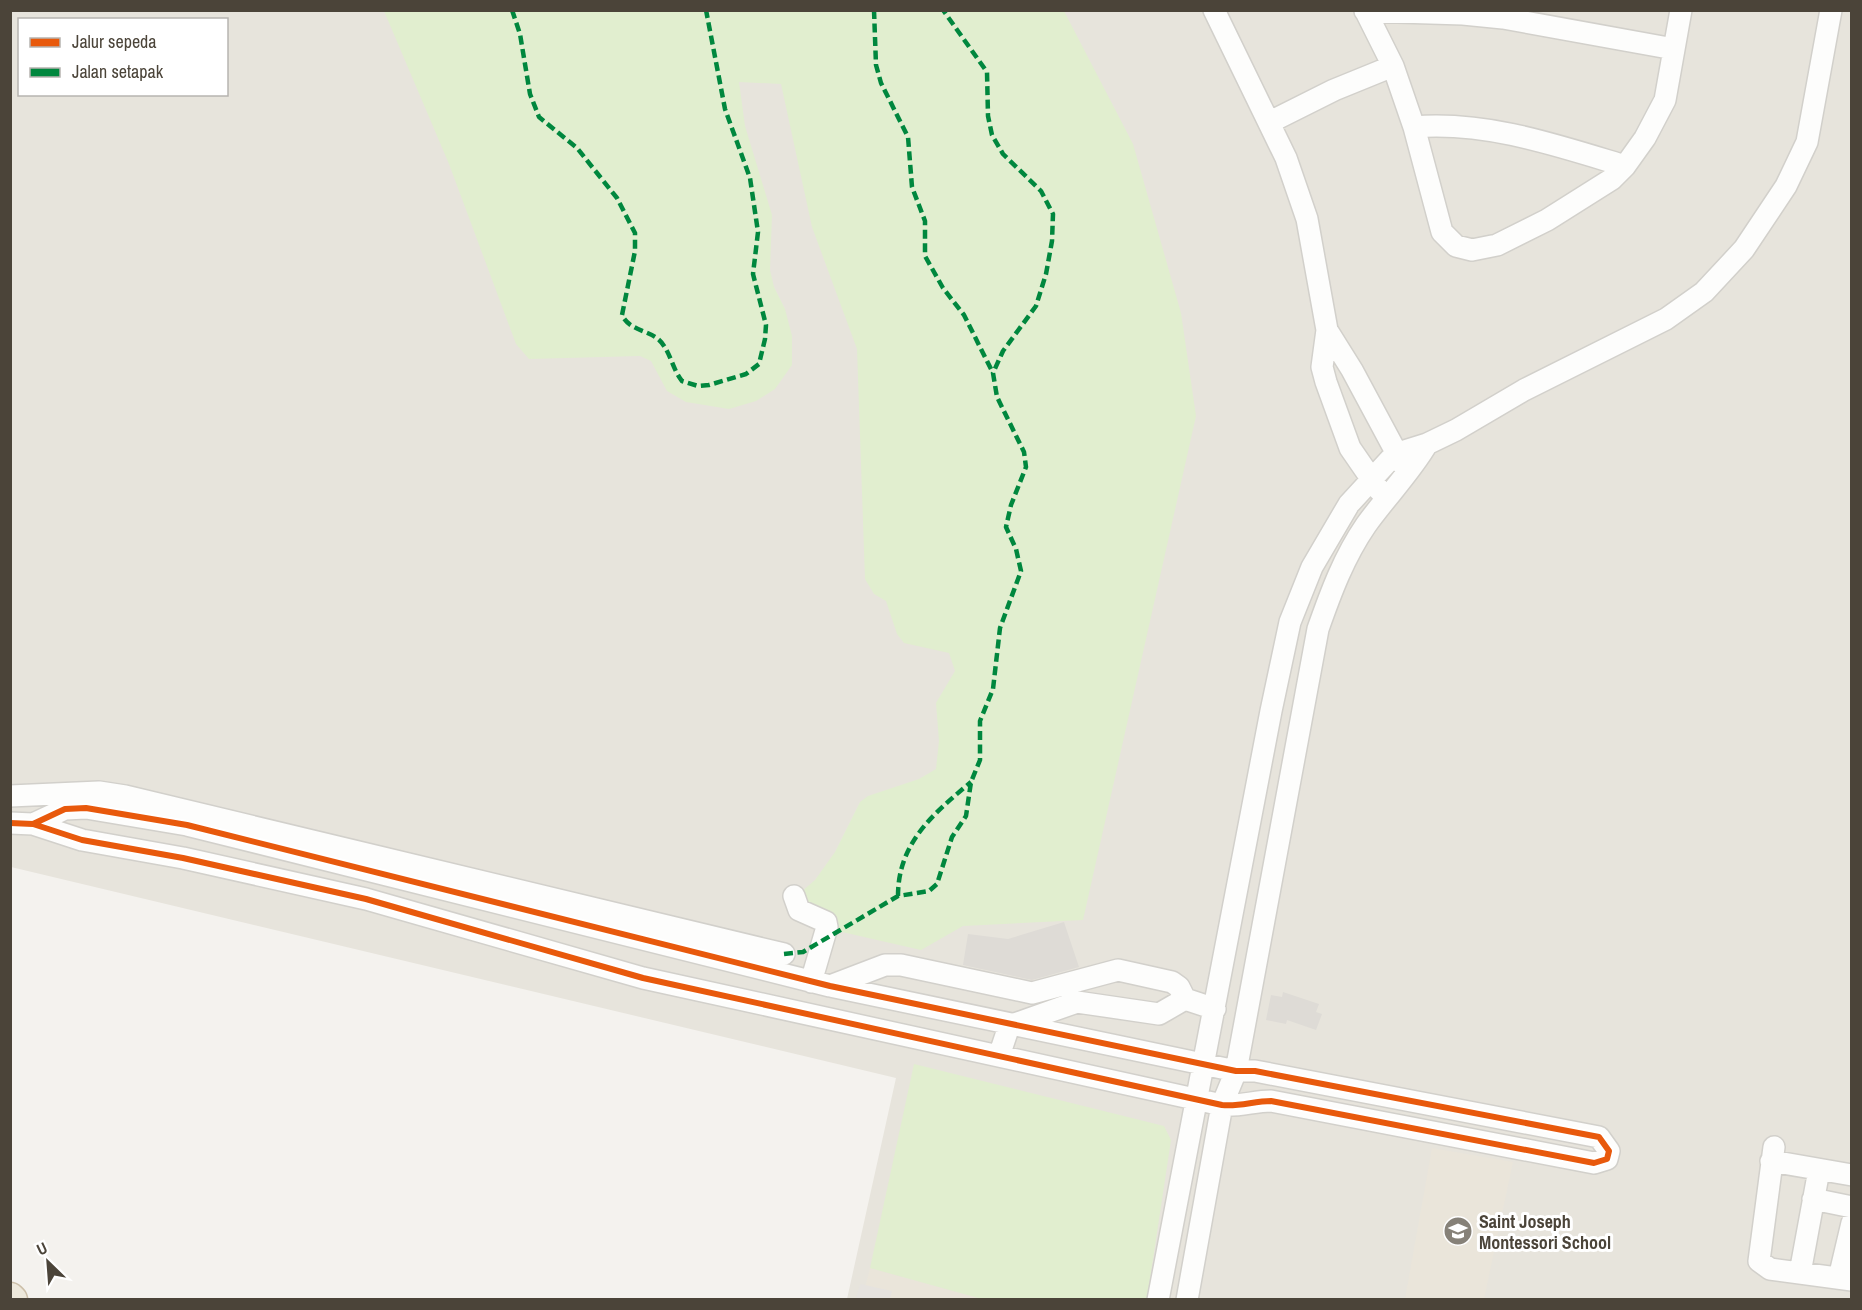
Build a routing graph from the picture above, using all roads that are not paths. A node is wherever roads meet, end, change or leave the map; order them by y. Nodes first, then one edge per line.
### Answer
1 (1214, 10) edge
2 (1682, 10) edge
3 (1831, 10) edge
4 (1365, 11) edge
5 (1674, 49) junction
6 (1393, 66) junction
7 (1270, 122) junction
8 (1414, 127) junction
9 (1625, 166) junction
10 (1327, 330) junction
11 (1427, 444) junction
12 (1395, 454) junction
13 (1408, 472) junction
14 (1371, 479) junction
15 (1385, 498) junction
16 (1271, 711) junction
17 (1303, 718) junction
18 (10, 796) edge
19 (10, 823) edge
20 (33, 824) junction
21 (347, 863) junction
22 (374, 870) junction
23 (339, 893) junction
24 (794, 896) dead end
25 (366, 899) junction
26 (784, 954) dead end
27 (820, 984) junction
28 (1185, 999) junction
29 (1215, 1009) junction
30 (1010, 1026) junction
31 (999, 1056) junction
32 (1205, 1065) junction
33 (1236, 1071) junction
34 (1197, 1099) junction
35 (1222, 1104) junction
36 (1819, 1170) junction
37 (1851, 1175) edge
38 (1813, 1199) junction
39 (1851, 1207) edge
40 (1851, 1223) edge
41 (1800, 1273) junction
42 (1845, 1279) edge
43 (1158, 1299) edge
44 (1187, 1299) edge

1 - 7 street
2 - 5 street
3 - 11 street
4 - 5 street
4 - 6 street
5 - 9 street
6 - 7 street
6 - 8 street
7 - 10 street
8 - 9 street
8 - 9 street
10 - 12 street
10 - 14 street
11 - 12 street
11 - 13 street
12 - 13 street
12 - 14 street
13 - 15 street
14 - 15 street
14 - 16 street
15 - 17 street
16 - 17 street
16 - 29 street
17 - 33 street
18 - 26 street
19 - 20 street
20 - 21 street
20 - 23 street
21 - 22 street
21 - 23 street
22 - 25 street
22 - 27 street
23 - 25 street
24 - 27 street
25 - 31 street
27 - 28 street
27 - 30 street
28 - 29 street
28 - 30 street
29 - 32 street
30 - 31 street
30 - 32 street
31 - 34 street
32 - 33 street
32 - 34 street
33 - 35 street
33 - 35 street
34 - 35 street
34 - 43 street
35 - 44 street
36 - 37 street
36 - 38 street
36 - 41 street
38 - 39 street
38 - 41 street
40 - 42 street
41 - 42 street

